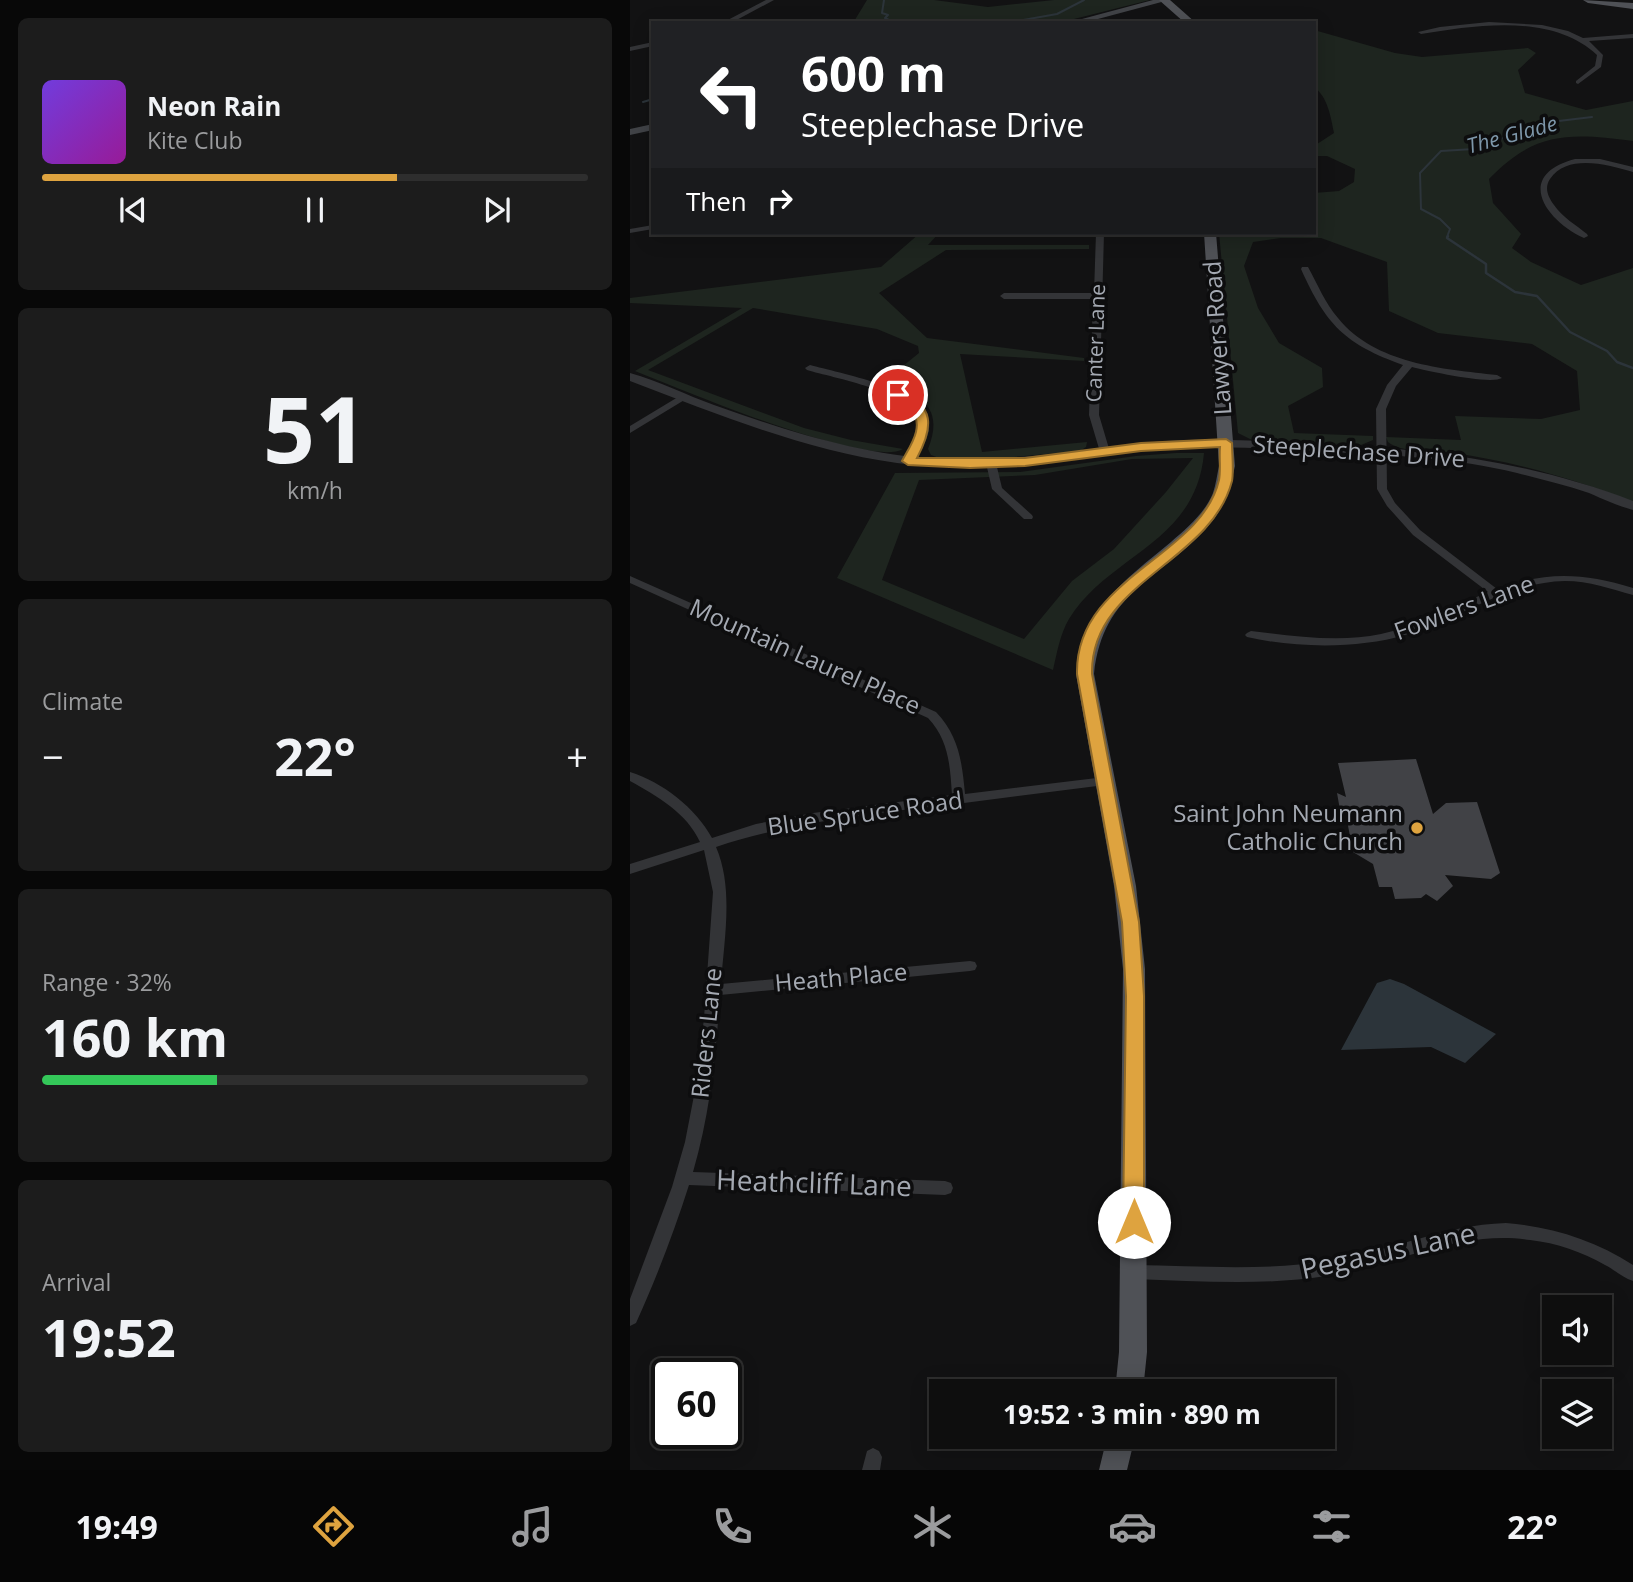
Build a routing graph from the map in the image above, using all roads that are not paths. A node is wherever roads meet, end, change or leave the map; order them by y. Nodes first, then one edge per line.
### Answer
1 (771, 0) edge
2 (1164, 0) edge
3 (1588, 0) edge
4 (1627, 0) edge
5 (1633, 3) edge
6 (729, 21) edge
7 (1079, 21) edge
8 (1189, 21) edge
9 (1421, 32) dead end
10 (1633, 36) edge
11 (1582, 40) junction
12 (651, 44) edge
13 (630, 48) edge
14 (1578, 82) dead end
15 (651, 127) edge
16 (630, 132) edge
17 (1633, 170) edge
18 (651, 227) edge
19 (630, 231) edge
20 (1100, 235) edge
21 (1210, 235) edge
22 (1584, 236) dead end
23 (1305, 269) dead end
24 (1004, 296) dead end
25 (1097, 296) junction
26 (1409, 364) junction
27 (810, 368) dead end
28 (630, 377) edge
29 (1497, 378) dead end
30 (683, 397) junction
31 (630, 430) edge
32 (1226, 443) junction
33 (1381, 450) junction
34 (1105, 452) junction
35 (908, 461) junction
36 (991, 463) junction
37 (1633, 506) edge
38 (1028, 517) dead end
39 (630, 579) edge
40 (1633, 592) edge
41 (1497, 594) junction
42 (1251, 635) dead end
43 (630, 776) edge
44 (1105, 781) junction
45 (959, 801) junction
46 (707, 844) junction
47 (630, 869) edge
48 (970, 966) dead end
49 (712, 989) junction
50 (683, 1178) junction
51 (945, 1188) dead end
52 (1134, 1272) junction
53 (1633, 1274) edge
54 (630, 1318) edge
55 (1130, 1379) edge
56 (1118, 1449) edge
57 (1113, 1470) edge

1 - 6 street
2 - 7 main road
2 - 8 main road
3 - 5 main road
4 - 5 main road
9 - 11 street
10 - 11 street
11 - 14 street
12 - 13 street
15 - 16 main road
17 - 22 street
18 - 19 street
20 - 25 street, Canter Lane
21 - 32 main road, Lawyers Road
23 - 26 street
24 - 25 street
25 - 34 street, Canter Lane
26 - 29 street
26 - 33 street
27 - 35 street
28 - 30 street, Steeplechase Drive
30 - 31 street
30 - 35 street, Steeplechase Drive
32 - 33 street, Steeplechase Drive
32 - 34 street, Steeplechase Drive
32 - 44 main road, Lawyers Road
33 - 37 street, Steeplechase Drive
33 - 41 street
34 - 36 street, Steeplechase Drive
35 - 36 street, Steeplechase Drive
36 - 38 street
39 - 45 street, Mountain Laurel Place
40 - 41 street, Fowlers Lane
41 - 42 street, Fowlers Lane
43 - 46 street, Riders Lane
44 - 45 street, Blue Spruce Road
44 - 52 main road, Lawyers Road
45 - 46 street, Blue Spruce Road
46 - 47 street, Blue Spruce Road
46 - 49 street, Riders Lane
48 - 49 street, Heath Place
49 - 50 street, Riders Lane
50 - 51 street, Heathcliff Lane
50 - 54 street, Riders Lane
52 - 53 street, Pegasus Lane
52 - 55 main road, Lawyers Road
56 - 57 main road

